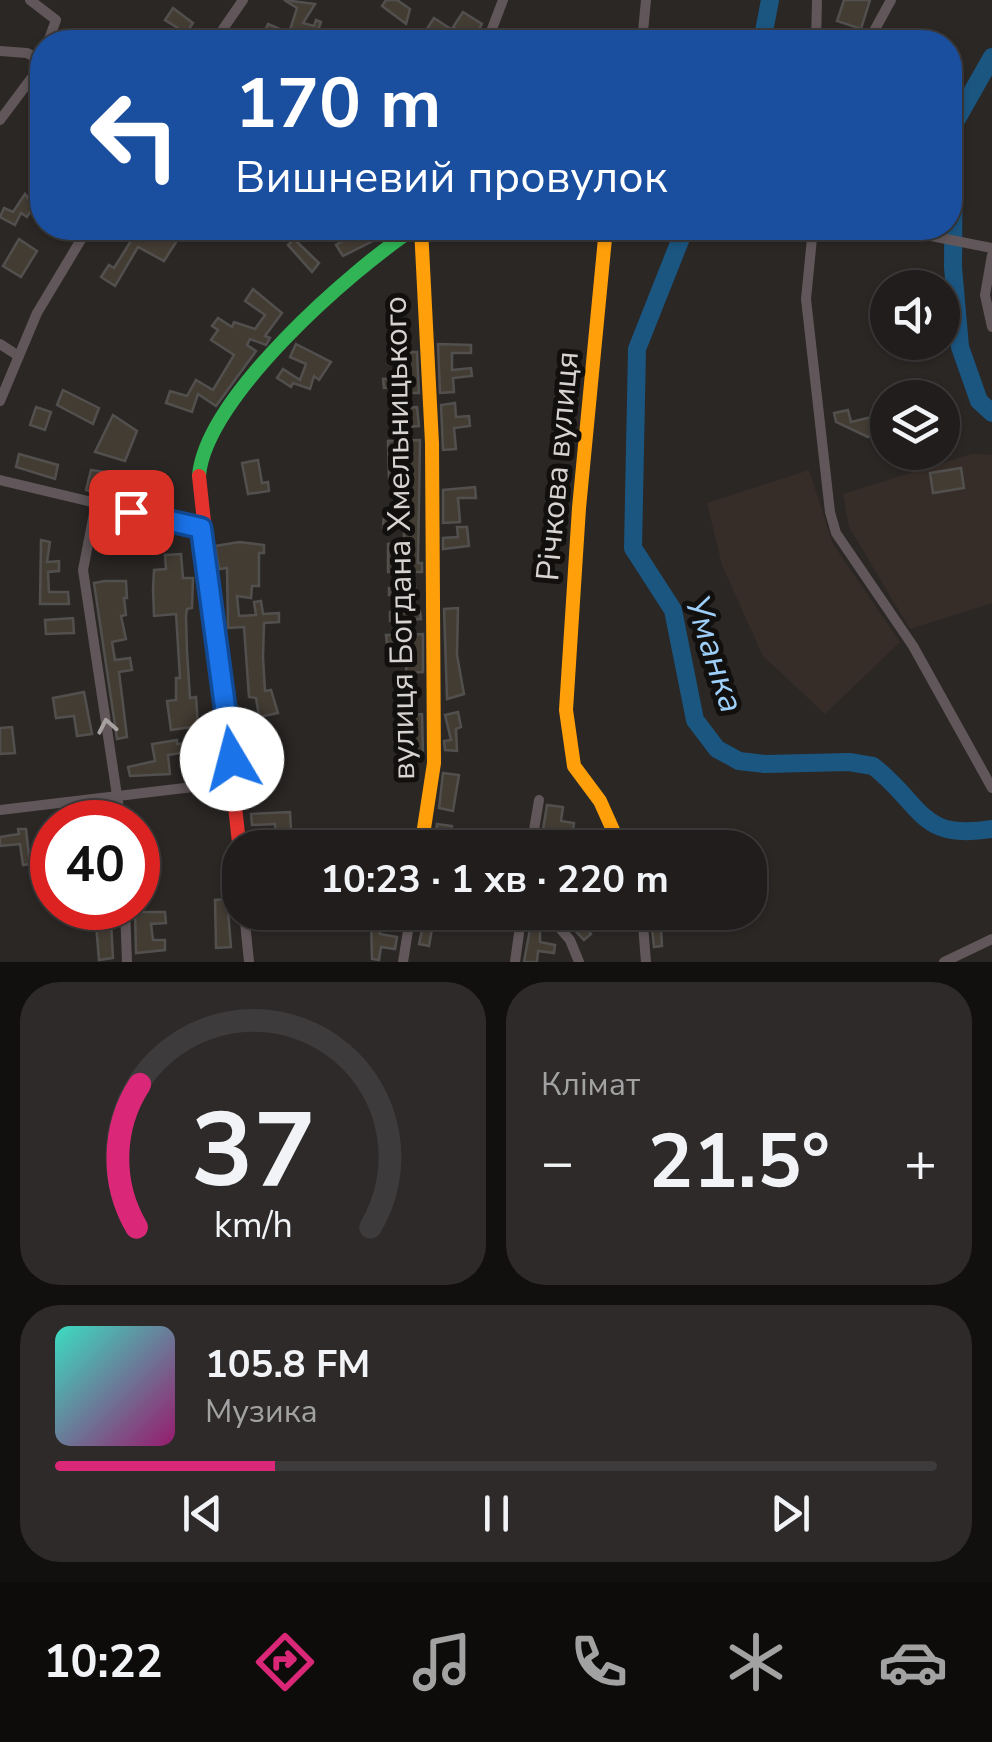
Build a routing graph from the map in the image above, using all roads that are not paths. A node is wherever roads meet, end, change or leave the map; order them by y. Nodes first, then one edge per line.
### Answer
1 (30, 0) edge
2 (243, 0) edge
3 (646, 0) edge
4 (817, 0) edge
5 (891, 0) edge
6 (499, 2) edge
7 (52, 30) edge
8 (222, 30) edge
9 (491, 30) edge
10 (643, 30) edge
11 (816, 30) edge
12 (875, 30) edge
13 (0, 51) edge
14 (30, 56) edge
15 (30, 79) edge
16 (0, 120) edge
17 (81, 240) edge
18 (396, 240) edge
19 (419, 240) edge
20 (605, 240) edge
21 (811, 240) edge
22 (948, 240) edge
23 (992, 248) edge
24 (992, 255) edge
25 (992, 327) edge
26 (0, 344) edge
27 (17, 355) junction
28 (0, 401) edge
29 (0, 480) edge
30 (96, 504) junction
31 (201, 528) junction
32 (235, 782) junction
33 (992, 788) edge
34 (120, 794) junction
35 (120, 800) edge
36 (539, 800) dead end
37 (0, 810) edge
38 (238, 830) edge
39 (424, 830) edge
40 (535, 830) edge
41 (612, 830) edge
42 (126, 930) edge
43 (246, 930) edge
44 (408, 930) edge
45 (519, 930) edge
46 (561, 930) edge
47 (643, 930) edge
48 (992, 939) edge
49 (127, 962) edge
50 (249, 962) edge
51 (403, 962) edge
52 (514, 962) edge
53 (579, 962) edge
54 (646, 962) edge
55 (944, 962) edge

1 - 7 street
2 - 8 street
3 - 10 street
4 - 11 street
5 - 12 street
6 - 9 street
13 - 14 street
15 - 16 street
17 - 27 street
18 - 31 street
19 - 39 street, вулиця Богдана Хмельницького
20 - 41 street, Річкова вулиця
21 - 33 street
22 - 23 street
24 - 25 street
26 - 27 street
27 - 28 street
29 - 30 street
30 - 31 street
34 -> 30 street
31 - 32 street
32 - 34 street
32 - 38 street
34 - 35 street
34 - 37 street
36 - 40 street
42 - 49 street
43 - 50 street
44 - 51 street
45 - 52 street
46 - 53 street
47 - 54 street
48 - 55 street

